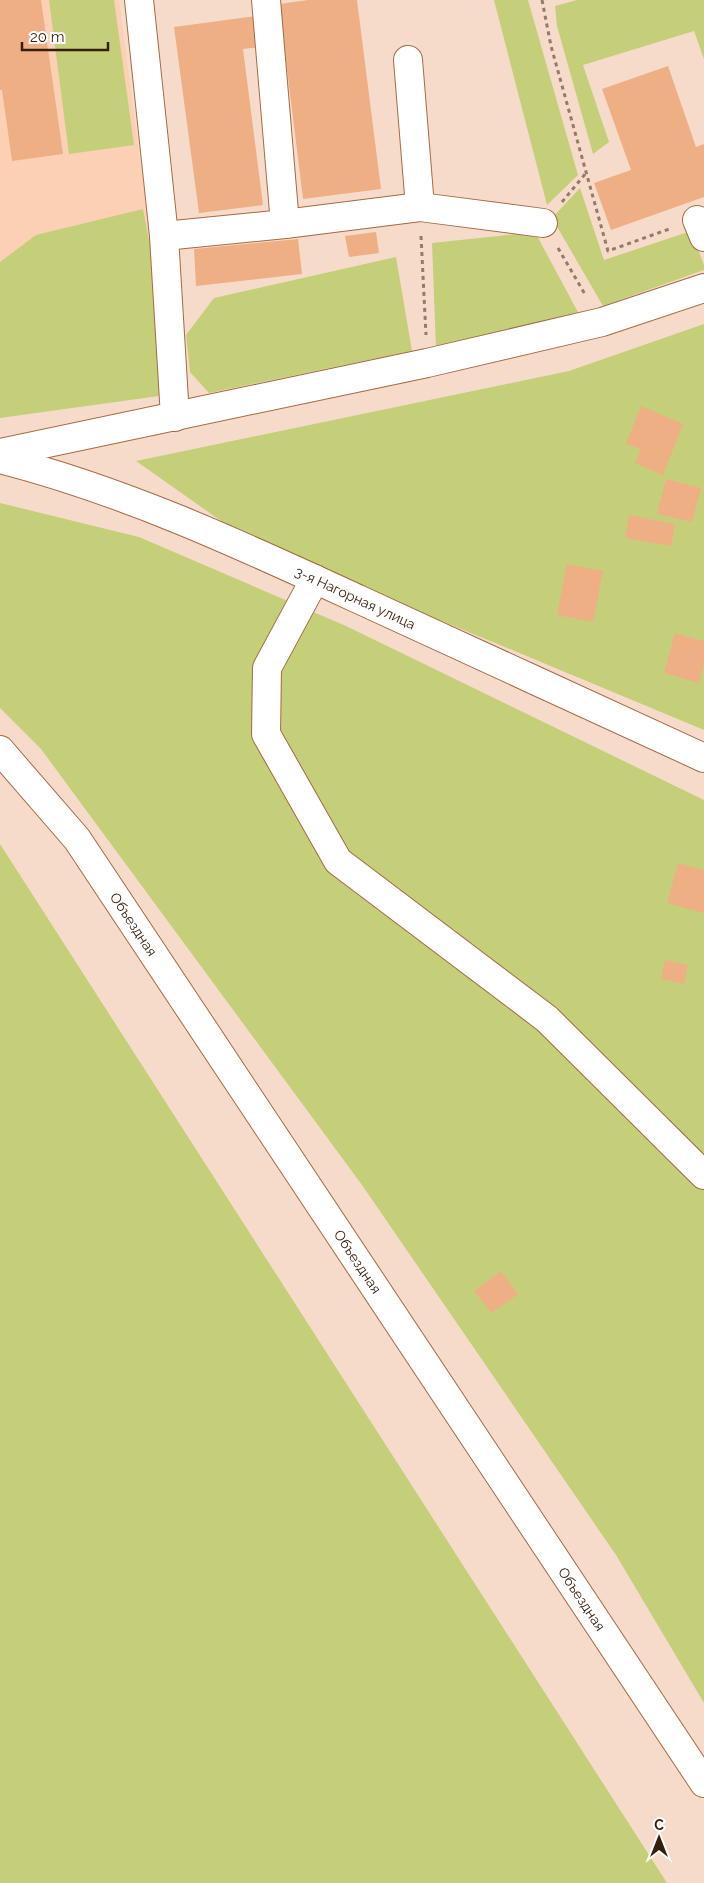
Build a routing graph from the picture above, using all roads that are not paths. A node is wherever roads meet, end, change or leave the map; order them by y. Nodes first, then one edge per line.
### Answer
1 (139, 0) edge
2 (266, 0) edge
3 (408, 60) dead end
4 (420, 207) junction
5 (543, 223) road end
6 (285, 224) junction
7 (164, 236) junction
8 (704, 288) edge
9 (175, 417) junction
10 (0, 454) edge
11 (0, 459) edge
12 (315, 579) junction
13 (0, 750) edge
14 (704, 758) edge
15 (704, 1176) edge
16 (704, 1783) edge

1 - 7 street
2 - 6 street
3 - 4 street
4 - 5 street
4 - 6 street
6 - 7 street
7 - 9 street
8 - 9 street
9 - 10 street
11 - 12 street, 3-я Нагорная улица
12 - 14 street, 3-я Нагорная улица
12 - 15 street
13 - 16 street, Объездная

